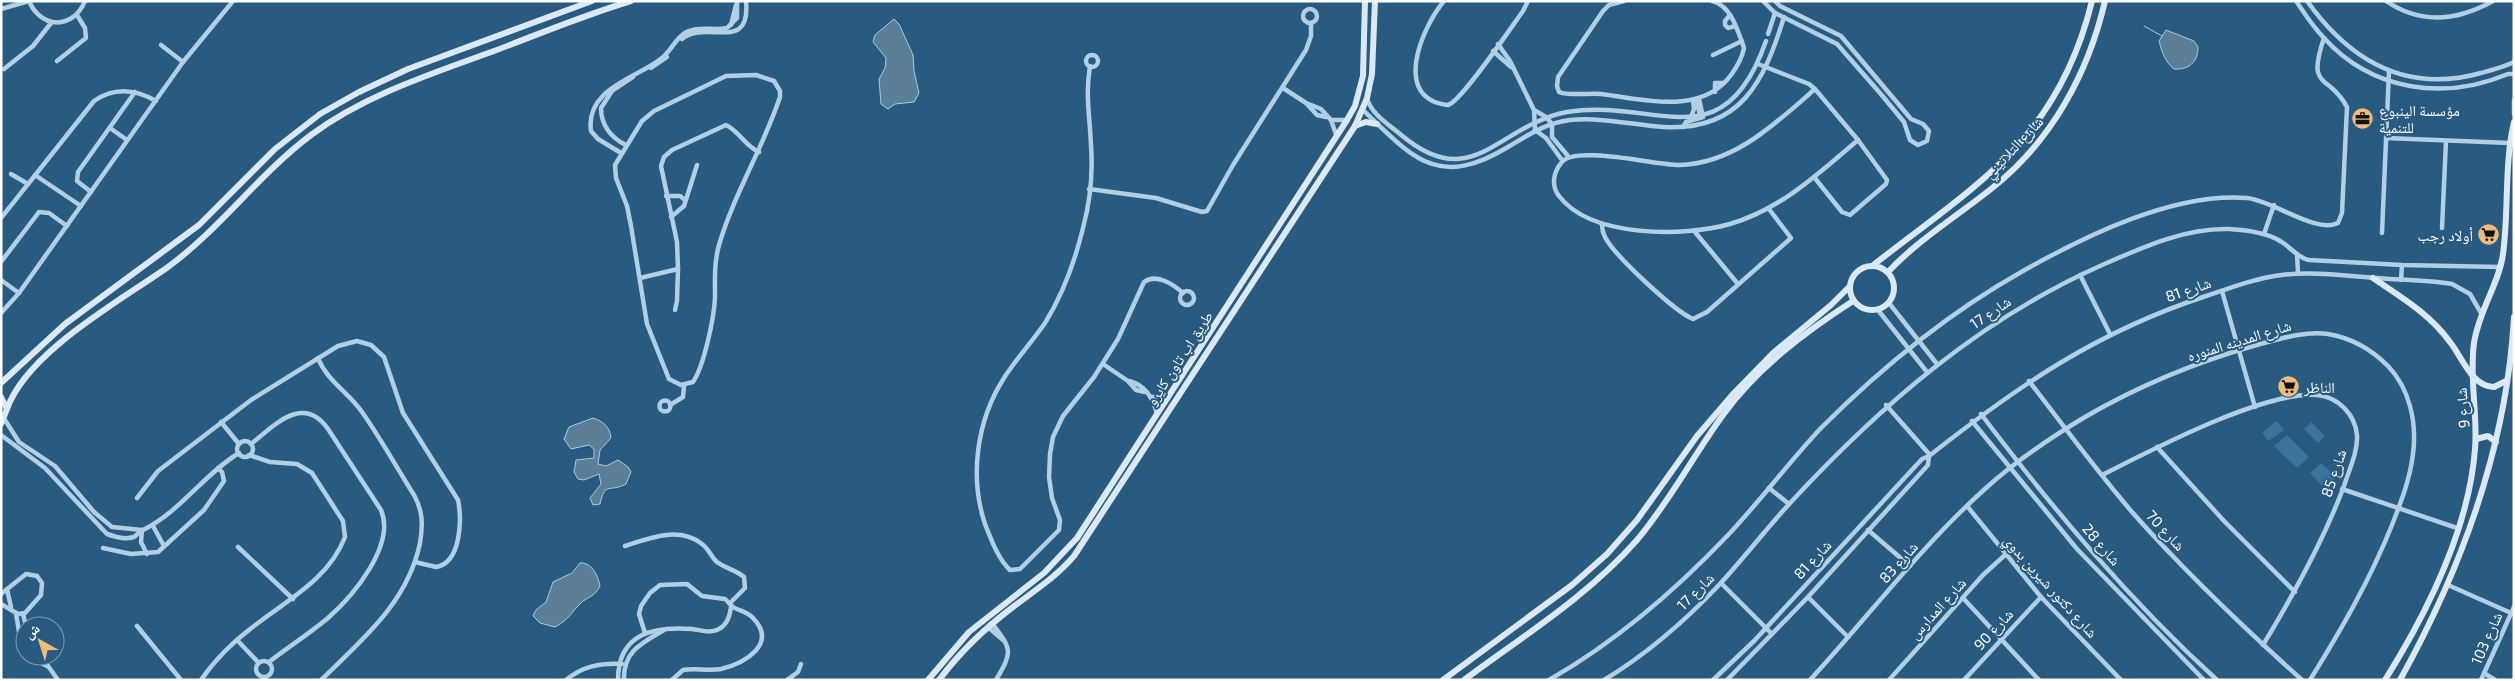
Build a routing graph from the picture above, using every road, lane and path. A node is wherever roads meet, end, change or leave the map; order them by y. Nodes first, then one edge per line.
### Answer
1 (29, 1) edge
2 (85, 1) edge
3 (233, 1) edge
4 (592, 1) edge
5 (631, 1) edge
6 (736, 1) edge
7 (746, 1) edge
8 (1365, 1) edge
9 (1375, 1) edge
10 (1444, 1) edge
11 (1528, 1) edge
12 (1624, 1) edge
13 (1712, 1) edge
14 (1775, 1) edge
15 (2092, 1) edge
16 (2105, 1) edge
17 (2296, 1) edge
18 (2307, 1) edge
19 (2386, 1) edge
20 (2493, 1) edge
21 (1764, 2) edge
22 (613, 4) edge
23 (1, 9) edge
24 (1775, 13) junction
25 (77, 15) junction
26 (1730, 15) junction
27 (1784, 17) junction
28 (538, 21) junction
29 (50, 23) junction
30 (1311, 23) dead end
31 (731, 25) junction
32 (1735, 26) junction
33 (737, 30) junction
34 (541, 33) junction
35 (1768, 34) dead end
36 (2324, 38) junction
37 (1742, 41) junction
38 (1766, 41) dead end
39 (1498, 44) junction
40 (161, 45) dead end
41 (1493, 51) junction
42 (1713, 55) dead end
43 (57, 61) dead end
44 (183, 62) junction
45 (2514, 62) edge
46 (1758, 64) junction
47 (1090, 66) dead end
48 (2505, 66) junction
49 (1765, 68) junction
50 (4, 69) dead end
51 (2390, 72) junction
52 (1516, 73) junction
53 (2508, 74) junction
54 (2514, 74) edge
55 (1363, 76) junction
56 (2445, 79) junction
57 (2389, 81) junction
58 (1283, 88) junction
59 (1815, 89) junction
60 (2446, 89) junction
61 (135, 92) junction
62 (1367, 98) junction
63 (1696, 100) junction
64 (2514, 100) edge
65 (156, 101) junction
66 (1363, 110) junction
67 (1534, 110) junction
68 (2514, 114) edge
69 (1702, 115) junction
70 (1691, 116) junction
71 (1546, 117) junction
72 (602, 119) junction
73 (1331, 120) junction
74 (1347, 120) junction
75 (1533, 122) junction
76 (2514, 122) edge
77 (591, 123) junction
78 (1377, 124) junction
79 (1552, 124) junction
80 (1355, 126) junction
81 (1683, 127) junction
82 (110, 128) junction
83 (1535, 130) junction
84 (610, 134) junction
85 (1337, 137) junction
86 (2386, 138) junction
87 (127, 140) junction
88 (1858, 140) junction
89 (2446, 141) junction
90 (604, 142) junction
91 (1344, 142) junction
92 (2510, 143) junction
93 (626, 145) junction
94 (759, 152) junction
95 (621, 153) junction
96 (1568, 156) junction
97 (1562, 160) junction
98 (697, 165) dead end
99 (11, 174) dead end
100 (35, 176) junction
101 (1814, 177) junction
102 (28, 184) junction
103 (1089, 189) junction
104 (91, 192) junction
105 (666, 196) junction
106 (685, 200) junction
107 (2274, 205) junction
108 (80, 206) junction
109 (1769, 209) junction
110 (4, 212) edge
111 (671, 217) junction
112 (1, 218) edge
113 (1602, 225) junction
114 (67, 226) junction
115 (2442, 228) dead end
116 (1695, 232) junction
117 (2382, 233) dead end
118 (2264, 234) junction
119 (1266, 246) junction
120 (2297, 253) junction
121 (1, 262) edge
122 (2402, 265) junction
123 (1872, 266) junction
124 (2500, 267) junction
125 (678, 269) junction
126 (1888, 272) junction
127 (1259, 273) junction
128 (2298, 273) junction
129 (2080, 275) junction
130 (640, 278) junction
131 (2373, 278) junction
132 (1, 280) edge
133 (2401, 280) junction
134 (1738, 284) junction
135 (1850, 286) junction
136 (2222, 291) junction
137 (19, 293) junction
138 (1183, 293) dead end
139 (1853, 301) junction
140 (1889, 303) junction
141 (1226, 308) junction
142 (674, 310) dead end
143 (1878, 310) junction
144 (1, 312) edge
145 (2482, 313) junction
146 (2514, 317) edge
147 (2514, 326) edge
148 (2110, 334) junction
149 (1219, 338) junction
150 (1919, 342) junction
151 (2239, 350) junction
152 (1909, 351) junction
153 (318, 358) junction
154 (1103, 364) junction
155 (1937, 364) junction
156 (1927, 372) junction
157 (2472, 374) junction
158 (2029, 381) junction
159 (2506, 381) junction
160 (1, 383) edge
161 (684, 386) junction
162 (1170, 395) junction
163 (1, 396) edge
164 (1152, 397) junction
165 (670, 405) dead end
166 (1886, 405) junction
167 (2256, 407) junction
168 (8, 409) junction
169 (1981, 414) junction
170 (1157, 415) junction
171 (1972, 420) junction
172 (3, 422) edge
173 (221, 422) junction
174 (2066, 429) junction
175 (1, 435) edge
176 (2476, 439) junction
177 (2496, 442) junction
178 (240, 444) junction
179 (251, 444) junction
180 (2156, 447) junction
181 (239, 453) junction
182 (249, 455) junction
183 (1930, 456) junction
184 (1130, 457) junction
185 (2018, 463) junction
186 (218, 468) junction
187 (2010, 468) junction
188 (2102, 475) junction
189 (1123, 484) junction
190 (1769, 488) junction
191 (2342, 489) junction
192 (78, 492) junction
193 (72, 496) junction
194 (137, 498) dead end
195 (1789, 504) junction
196 (1967, 506) junction
197 (2399, 507) junction
198 (1096, 508) junction
199 (153, 526) junction
200 (112, 527) junction
201 (2457, 528) junction
202 (142, 530) junction
203 (1868, 530) junction
204 (108, 534) junction
205 (2083, 544) junction
206 (164, 546) junction
207 (624, 546) dead end
208 (238, 547) dead end
209 (103, 548) dead end
210 (2077, 549) junction
211 (147, 554) junction
212 (1835, 554) junction
213 (2005, 555) junction
214 (1074, 556) junction
215 (1842, 559) junction
216 (415, 562) junction
217 (1910, 566) junction
218 (1721, 583) junction
219 (2448, 585) junction
220 (1026, 586) junction
221 (7, 589) junction
222 (2295, 592) junction
223 (1, 594) edge
224 (1032, 594) junction
225 (1808, 597) junction
226 (2041, 597) junction
227 (1963, 598) junction
228 (293, 600) junction
229 (1, 604) edge
230 (731, 605) junction
231 (2514, 607) edge
232 (12, 608) junction
233 (16, 613) junction
234 (2511, 613) junction
235 (23, 614) joint
236 (16, 616) edge
237 (990, 625) junction
238 (138, 626) dead end
239 (1765, 628) junction
240 (664, 630) junction
241 (645, 633) junction
242 (1772, 634) junction
243 (1848, 637) junction
244 (2001, 638) junction
245 (237, 640) junction
246 (2263, 645) junction
247 (258, 662) junction
248 (269, 662) junction
249 (623, 664) junction
250 (801, 664) dead end
251 (47, 666) edge
252 (2484, 673) junction
253 (257, 674) junction
254 (270, 675) junction
255 (1608, 679) edge
256 (58, 680) edge
257 (181, 680) edge
258 (201, 680) edge
259 (252, 680) edge
260 (274, 680) edge
261 (321, 680) edge
262 (566, 680) edge
263 (618, 680) edge
264 (624, 680) edge
265 (672, 680) edge
266 (787, 680) edge
267 (928, 680) edge
268 (939, 680) edge
269 (996, 680) edge
270 (1443, 680) edge
271 (1464, 680) edge
272 (1549, 680) edge
273 (1713, 680) edge
274 (1726, 680) edge
275 (1810, 680) edge
276 (1889, 680) edge
277 (1964, 680) edge
278 (2039, 680) edge
279 (2121, 680) edge
280 (2204, 680) edge
281 (2217, 680) edge
282 (2302, 680) edge
283 (2310, 680) edge
284 (2385, 680) edge
285 (2400, 680) edge
286 (2481, 680) edge
287 (2496, 680) edge

1 - 23 street
1 - 29 street
2 - 25 street
3 - 44 street
4 - 28 street
5 - 22 street
6 - 31 street
7 - 33 street
8 - 55 street, طريق اب تاون كايرو
9 - 62 street, طريق اب تاون كايرو
10 - 41 street
11 - 39 street
12 - 63 street
13 - 26 street
14 - 27 street
15 - 123 street, شارع التلاتيني
16 - 126 street, شارع التلاتيني
17 - 36 street
18 - 51 street
19 - 20 street
21 - 24 street
22 - 34 street
24 - 27 street
24 - 35 street
25 - 29 street
25 - 43 street
26 - 32 street
26 - 32 street
27 - 49 street
28 - 34 street
28 - 160 street
29 - 50 street
30 - 58 street
31 - 33 street
31 - 77 street
32 - 37 street
33 - 72 street
34 - 168 street
36 - 57 street
36 - 107 street
37 - 42 street
37 - 63 street
38 - 46 street
39 - 41 street
39 - 52 street
40 - 44 street
41 - 52 street
44 - 65 street
45 - 48 street
46 - 49 street
46 - 69 street
47 - 103 street
48 - 53 street
48 - 56 street
49 - 59 street
49 - 81 street
51 - 56 street
51 - 57 street
52 - 67 street
53 - 54 street
53 - 60 street
55 - 66 street
55 - 74 street, طريق اب تاون كايرو
56 - 60 street
57 - 60 street
57 - 86 street
58 - 73 street
58 - 103 street
59 - 88 street
59 - 96 street
61 - 65 street
61 - 82 street
61 - 100 street
62 - 66 street, طريق اب تاون كايرو
62 - 75 street
63 - 69 street
63 - 70 street
64 - 68 street
65 - 87 street
66 - 78 street
66 - 80 street, طريق اب تاون كايرو
67 - 71 street
67 - 75 street
69 - 70 street
69 - 81 street
70 - 71 street
71 - 75 street
71 - 79 street
72 - 77 street
72 - 84 street
73 - 74 street
73 - 85 street
74 - 85 street, طريق اب تاون كايرو
75 - 83 street
76 - 92 street, شارع 9
77 - 90 street
78 - 80 street
78 - 83 street
79 - 81 street
79 - 83 street
79 - 96 street
80 - 91 street, طريق اب تاون كايرو
82 - 87 street
82 - 104 street
83 - 97 street
84 - 90 street
84 - 93 street
85 - 91 street
85 - 119 street, طريق اب تاون كايرو
86 - 89 street
86 - 117 street
87 - 104 street
88 - 101 street
88 - 101 street
89 - 92 street
89 - 115 street
90 - 95 street
91 - 127 street, طريق اب تاون كايرو
92 - 124 street, شارع 9
93 - 94 street
93 - 95 street
94 - 105 street
94 - 161 street
95 - 130 street
96 - 97 street
97 - 113 street
98 - 106 street
99 - 102 street
100 - 102 street
100 - 108 street
101 - 109 street
102 - 110 street
103 - 154 street
104 - 108 street
105 - 106 street
105 - 111 street
106 - 111 street
107 - 118 street
107 - 150 street
108 - 114 street
109 - 116 street
109 - 134 street
110 - 112 street
111 - 125 street
113 - 116 street
113 - 134 street
114 - 121 street
114 - 137 street
116 - 134 street
118 - 120 street, شارع 17
118 - 129 street, شارع 17
119 - 127 street
119 - 141 street, طريق اب تاون كايرو
120 - 122 street, شارع 17
120 - 128 street
122 - 124 street, شارع 17
122 - 133 street
123 - 126 street
123 - 135 street
124 - 145 street, شارع 9
125 - 130 street
125 - 142 street
126 - 140 street
127 - 149 street, طريق اب تاون كايرو
128 - 131 street, شارع 81
128 - 136 street, شارع 81
129 - 148 street
129 - 155 street, شارع 17
130 - 161 street
131 - 133 street, شارع 81
131 - 157 street
132 - 137 street
133 - 145 street, شارع 81
135 - 139 street
135 - 270 street
136 - 148 street, شارع 81
136 - 151 street
137 - 144 street
138 - 154 street
139 - 143 street
139 - 271 street
140 - 143 street
140 - 150 street
141 - 149 street
141 - 162 street, طريق اب تاون كايرو
143 - 152 street
145 - 157 street, شارع 9
146 - 147 street
147 - 159 street
148 - 158 street, شارع 81
149 - 189 street, طريق اب تاون كايرو
150 - 152 street
150 - 155 street
151 - 167 street
151 - 174 street, شارع المدينه المنوره
151 - 197 street, شارع المدينه المنوره
152 - 156 street
152 - 190 street
153 - 173 street
153 - 216 street
153 - 216 street
154 - 164 street
155 - 156 street, شارع 17
156 - 166 street, شارع 17
157 - 159 street
157 - 176 street, شارع 9
158 - 169 street, شارع 81
158 - 174 street, شارع 70
159 - 177 street
161 - 165 street
162 - 164 street
162 - 170 street, طريق اب تاون كايرو
163 - 168 street
164 - 170 street
166 - 183 street
166 - 195 street, شارع 17
167 - 180 street, شارع 85
167 - 191 street, شارع 85
168 - 172 street
169 - 171 street, شارع 81
169 - 185 street, شارع 28
170 - 184 street, طريق اب تاون كايرو
171 - 183 street, شارع 81
171 - 187 street, شارع 28
172 - 192 street
173 - 178 street
173 - 194 street
174 - 185 street, شارع المدينه المنوره
174 - 188 street, شارع 70
175 - 193 street
176 - 177 street
176 - 201 street, شارع 9
177 - 219 street
178 - 179 street
178 - 181 street
179 - 182 street
179 - 248 street
180 - 188 street, شارع 85
180 - 222 street
181 - 182 street
181 - 186 street
182 - 228 street
183 - 203 street, شارع 81
183 - 212 street, شارع 81
184 - 189 street
184 - 198 street, طريق اب تاون كايرو
185 - 187 street, شارع المدينه المنوره
185 - 205 street, شارع 28
186 - 199 street
186 - 206 street
187 - 196 street, شارع 83
187 - 210 street, شارع 28
188 - 246 street, شارع 70
189 - 214 street, طريق اب تاون كايرو
190 - 195 street
190 - 272 street
191 - 197 street
191 - 222 street, شارع 85
192 - 193 street
192 - 200 street
193 - 204 street
195 - 218 street, شارع 17
196 - 213 street, شارع دكتور شيرين بدوي
196 - 217 street, شارع 83
197 - 201 street
197 - 283 street, شارع المدينه المنوره
198 - 214 street
198 - 220 street, طريق اب تاون كايرو
199 - 202 street
199 - 206 street
200 - 202 street
200 - 204 street
201 - 284 street, شارع 9
202 - 204 street
202 - 211 street
203 - 215 street, شارع 81
203 - 217 street
205 - 210 street
205 - 281 street, شارع 28
206 - 211 street
207 - 230 street
208 - 228 street
209 - 211 street
210 - 280 street, شارع 28
212 - 215 street
212 - 239 street, شارع 81
213 - 226 street, شارع دكتور شيرين بدوي
213 - 227 street, شارع المدارس
214 - 224 street, طريق اب تاون كايرو
215 - 225 street, شارع 81
216 - 261 street
217 - 243 street, شارع 83
218 - 239 street
218 - 255 street, شارع 17
219 - 234 street
219 - 285 street
220 - 224 street
220 - 267 street, طريق اب تاون كايرو
221 - 223 street
221 - 232 street
221 - 235 street
222 - 246 street, شارع 85
224 - 237 street, طريق اب تاون كايرو
225 - 242 street, شارع 81
225 - 243 street
226 - 244 street, شارع 90
226 - 279 street, شارع دكتور شيرين بدوي
227 - 244 street
227 - 276 street, شارع المدارس
228 - 245 street
229 - 232 street
230 - 240 street
230 - 241 street
230 - 265 street
231 - 234 street, شارع 103
232 - 233 street
233 - 235 street
233 - 236 street
234 - 252 street, شارع 103
237 - 268 street, طريق اب تاون كايرو
237 - 269 street
238 - 257 street
239 - 242 street
239 - 273 street, شارع 81
240 - 241 street
240 - 249 street
241 - 249 street
242 - 274 street, شارع 81
243 - 275 street, شارع 83
244 - 277 street, شارع 90
244 - 278 street
245 - 247 street
245 - 258 street
246 - 282 street, شارع 70
247 - 248 street
247 - 253 street
248 - 254 street
249 - 262 street
249 - 263 street
249 - 264 street
250 - 266 street
251 - 256 street
252 - 286 street, شارع 103
252 - 287 street
253 - 254 street
253 - 259 street
254 - 260 street

